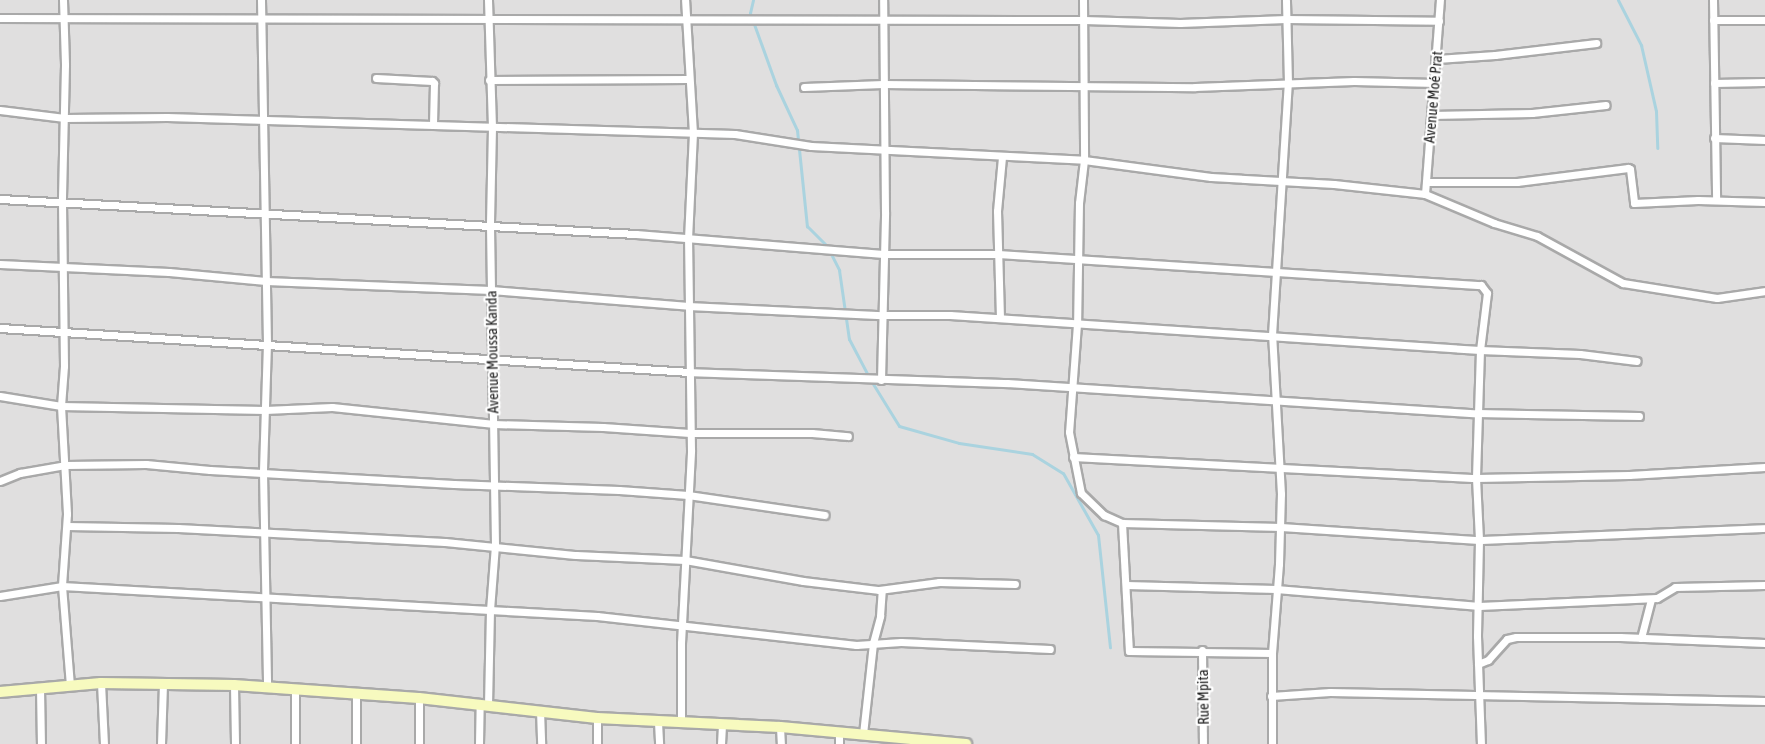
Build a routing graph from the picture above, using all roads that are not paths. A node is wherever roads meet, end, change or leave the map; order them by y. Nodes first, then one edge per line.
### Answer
1 (63, 0) edge
2 (261, 0) edge
3 (488, 0) edge
4 (685, 0) edge
5 (883, 0) edge
6 (1083, 0) edge
7 (1286, 0) edge
8 (1440, 0) edge
9 (1713, 0) edge
10 (63, 17) junction
11 (0, 18) edge
12 (260, 18) junction
13 (1286, 19) junction
14 (686, 20) junction
15 (1084, 20) junction
16 (1713, 20) junction
17 (1765, 20) edge
18 (488, 21) junction
19 (883, 21) junction
20 (1439, 21) junction
21 (1596, 43) dead end
22 (1437, 58) junction
23 (376, 78) dead end
24 (689, 79) junction
25 (489, 80) junction
26 (1765, 82) edge
27 (1288, 83) junction
28 (1435, 83) junction
29 (1714, 83) junction
30 (882, 84) junction
31 (1084, 86) junction
32 (804, 87) dead end
33 (1606, 105) dead end
34 (0, 110) edge
35 (1431, 116) junction
36 (65, 118) junction
37 (262, 120) junction
38 (433, 125) junction
39 (492, 127) junction
40 (693, 133) junction
41 (1714, 138) junction
42 (1765, 140) edge
43 (885, 148) junction
44 (1002, 157) junction
45 (1084, 160) junction
46 (1283, 181) junction
47 (1426, 182) junction
48 (1425, 194) junction
49 (0, 199) edge
50 (1716, 200) junction
51 (62, 202) junction
52 (1765, 202) edge
53 (264, 214) junction
54 (490, 226) junction
55 (688, 238) junction
56 (883, 254) junction
57 (998, 254) junction
58 (1078, 260) junction
59 (0, 264) edge
60 (63, 267) junction
61 (1274, 273) junction
62 (266, 281) junction
63 (491, 290) junction
64 (1765, 291) edge
65 (688, 306) junction
66 (882, 315) junction
67 (1000, 318) junction
68 (1077, 324) junction
69 (0, 328) edge
70 (64, 332) junction
71 (1272, 336) junction
72 (267, 343) junction
73 (1480, 350) junction
74 (492, 361) junction
75 (1637, 361) dead end
76 (689, 372) junction
77 (881, 380) junction
78 (1071, 388) junction
79 (0, 396) edge
80 (1276, 400) junction
81 (61, 406) junction
82 (265, 410) junction
83 (1478, 413) junction
84 (1638, 416) dead end
85 (494, 424) junction
86 (690, 433) junction
87 (848, 436) dead end
88 (1073, 457) junction
89 (66, 465) junction
90 (1280, 465) junction
91 (1765, 467) edge
92 (263, 472) junction
93 (1476, 478) junction
94 (0, 481) edge
95 (493, 483) junction
96 (688, 495) junction
97 (825, 515) dead end
98 (1122, 523) junction
99 (67, 526) junction
100 (1281, 527) junction
101 (1765, 528) edge
102 (263, 534) junction
103 (1479, 540) junction
104 (495, 545) junction
105 (685, 560) junction
106 (1016, 584) dead end
107 (1126, 585) junction
108 (1765, 585) edge
109 (62, 586) junction
110 (1276, 589) junction
111 (882, 590) junction
112 (0, 596) edge
113 (267, 597) junction
114 (1651, 599) junction
115 (1479, 606) junction
116 (490, 610) junction
117 (682, 625) junction
118 (1641, 638) junction
119 (873, 643) junction
120 (1765, 643) edge
121 (1050, 649) dead end
122 (1202, 651) junction
123 (1272, 652) junction
124 (1478, 664) junction
125 (101, 683) junction
126 (163, 684) junction
127 (70, 685) junction
128 (234, 685) junction
129 (267, 687) junction
130 (40, 688) junction
131 (295, 689) junction
132 (0, 692) edge
133 (356, 694) junction
134 (1479, 695) junction
135 (1271, 696) junction
136 (419, 698) junction
137 (1765, 701) edge
138 (484, 705) junction
139 (540, 710) junction
140 (597, 718) junction
141 (658, 722) junction
142 (681, 723) junction
143 (722, 726) junction
144 (780, 727) junction
145 (863, 734) junction
146 (839, 738) edge
147 (901, 740) edge
148 (41, 744) edge
149 (104, 744) edge
150 (161, 744) edge
151 (235, 744) edge
152 (295, 744) edge
153 (356, 744) edge
154 (418, 744) edge
155 (479, 744) edge
156 (541, 744) edge
157 (597, 744) edge
158 (659, 744) edge
159 (721, 744) edge
160 (781, 744) edge
161 (962, 744) edge
162 (966, 744) edge
163 (1203, 744) edge
164 (1272, 744) edge
165 (1481, 744) edge

1 - 10 street
2 - 12 street
3 - 18 street, Avenue Moussa Kanda
4 - 14 street
5 - 19 street
6 - 15 street
7 - 13 street
8 - 20 street, Avenue Moé Prat
9 - 16 street
10 - 11 street
10 - 12 street
10 - 36 street
12 - 18 street
12 - 37 street
13 - 15 street
13 - 20 street
13 - 27 street
14 - 18 street
14 - 19 street
14 - 24 street
15 - 19 street
15 - 31 street
16 - 17 street
16 - 29 street
18 - 25 street, Avenue Moussa Kanda
19 - 30 street
20 - 22 street, Avenue Moé Prat
21 - 22 street
22 - 28 street, Avenue Moé Prat
23 - 38 street
24 - 25 street
24 - 40 street
25 - 39 street, Avenue Moussa Kanda
26 - 29 street
27 - 28 street
27 - 31 street
27 - 46 street
28 - 35 street, Avenue Moé Prat
29 - 41 street
30 - 31 street
30 - 32 street
30 - 43 street
31 - 45 street
33 - 35 street
34 - 36 street
35 - 47 street, Avenue Moé Prat
36 - 37 street
36 - 51 street
37 - 38 street
37 - 53 street
38 - 39 street
39 - 40 street
39 - 54 street, Avenue Moussa Kanda
40 - 43 street
40 - 55 street
41 - 42 street
41 - 50 street
43 - 44 street
43 - 56 street
44 - 45 street
44 - 57 street
45 - 46 street
45 - 58 street
46 - 48 street
46 - 61 street
47 - 48 street, Avenue Moé Prat
47 - 50 street
48 - 64 street
49 - 51 street
50 - 52 street
51 - 53 street
51 - 60 street
53 - 54 street
53 - 62 street
54 - 55 street
54 - 63 street, Avenue Moussa Kanda
55 - 56 street
55 - 65 street
56 - 57 street
56 - 66 street
57 - 58 street
57 - 67 street
58 - 61 street
58 - 68 street
59 - 60 street
60 - 62 street
60 - 70 street
61 - 71 street
61 - 73 street
62 - 63 street
62 - 72 street
63 - 65 street
63 - 74 street, Avenue Moussa Kanda
65 - 66 street
65 - 76 street
66 - 67 street
66 - 77 street
67 - 68 street
68 - 71 street
68 - 78 street
69 - 70 street
70 - 72 street
70 - 81 street
71 - 73 street
71 - 80 street
72 - 74 street
72 - 82 street
73 - 75 street
73 - 83 street
74 - 76 street
74 - 85 street, Avenue Moussa Kanda
76 - 77 street
76 - 86 street
77 - 78 street
78 - 80 street
78 - 88 street
79 - 81 street
80 - 83 street
80 - 90 street
81 - 82 street
81 - 89 street
82 - 85 street
82 - 92 street
83 - 84 street
83 - 93 street
85 - 86 street
85 - 95 street, Avenue Moussa Kanda
86 - 87 street
86 - 96 street
88 - 90 street
88 - 98 street
89 - 92 street
89 - 94 street
89 - 99 street
90 - 93 street
90 - 100 street
91 - 93 street
92 - 95 street
92 - 102 street
93 - 103 street
95 - 96 street
95 - 104 street, Avenue Moussa Kanda
96 - 97 street
96 - 105 street
98 - 100 street
98 - 107 street
99 - 102 street
99 - 109 street
100 - 103 street
100 - 110 street
101 - 103 street
102 - 104 street
102 - 113 street
103 - 115 street
104 - 105 street
104 - 116 street, Avenue Moussa Kanda
105 - 111 street
105 - 117 street
106 - 111 street
107 - 110 street
107 - 122 street
108 - 114 street
109 - 112 street
109 - 113 street
109 - 127 street
110 - 115 street
110 - 123 street
111 - 119 street
113 - 116 street
113 - 129 street
114 - 115 street
114 - 118 street
115 - 124 street
116 - 117 street
116 - 138 street, Avenue Moussa Kanda
117 - 119 street
117 - 142 street
118 - 120 street
118 - 124 street
119 - 121 street
119 - 145 street
122 - 123 street
122 - 163 street, Rue Mpita
123 - 135 street
124 - 134 street
125 - 126 street
125 - 127 street
125 - 149 street
126 - 128 street
126 - 150 street
127 - 130 street
128 - 129 street
128 - 151 street
129 - 131 street
130 - 132 street
130 - 148 street
131 - 133 street
131 - 152 street
133 - 136 street
133 - 153 street
134 - 135 street
134 - 137 street
134 - 165 street
135 - 164 street
136 - 138 street
136 - 154 street
138 - 139 street
138 - 155 street, Avenue Moussa Kanda
139 - 140 street
139 - 156 street
140 - 141 street
140 - 157 street
141 - 142 street
141 - 158 street
142 - 143 street
143 - 144 street
143 - 159 street
144 - 146 street
144 - 160 street
145 - 146 street
145 - 147 street
147 - 161 street
161 - 162 street

